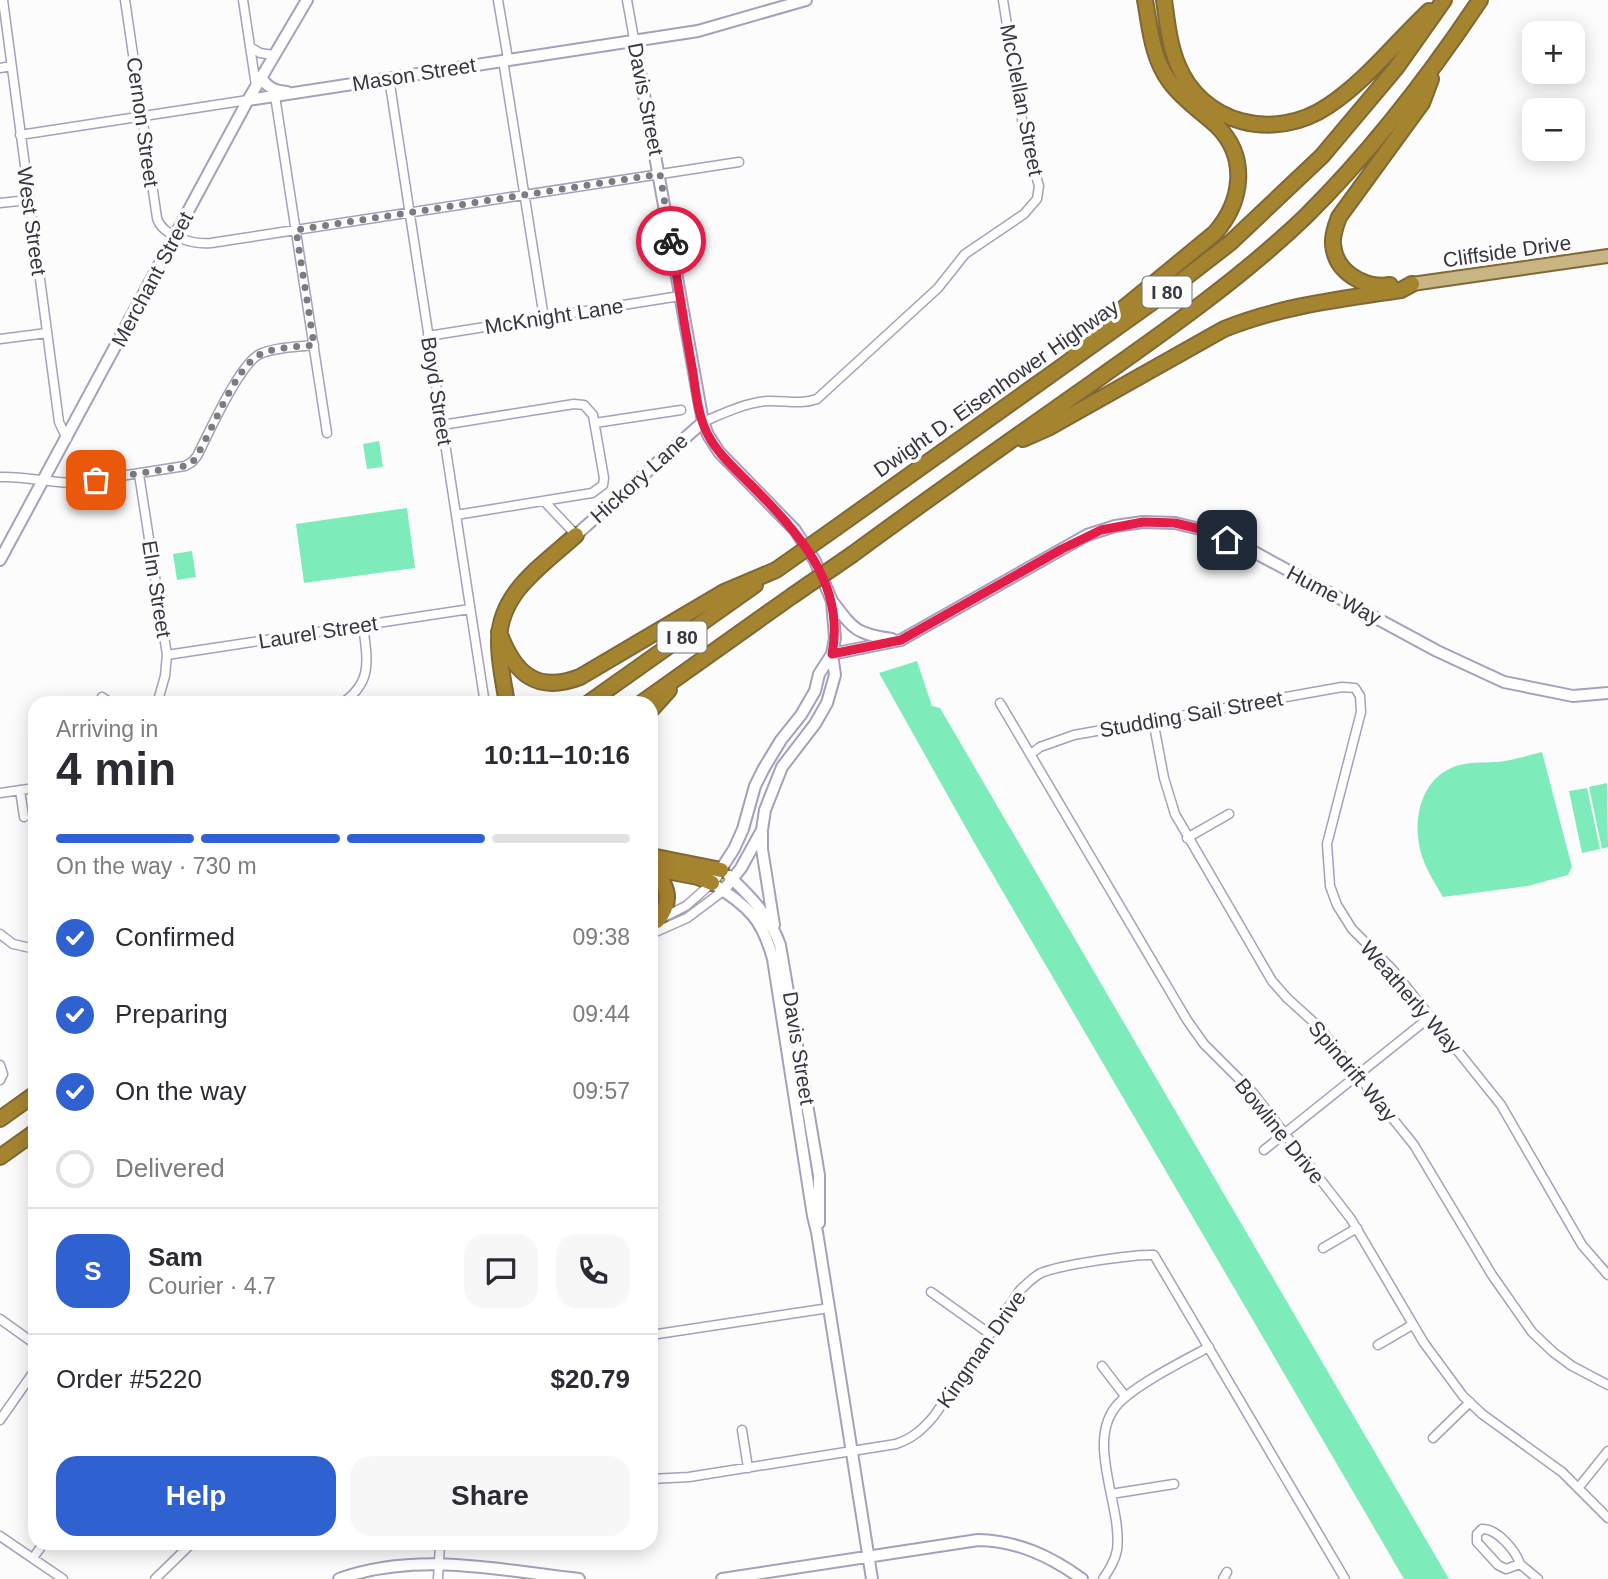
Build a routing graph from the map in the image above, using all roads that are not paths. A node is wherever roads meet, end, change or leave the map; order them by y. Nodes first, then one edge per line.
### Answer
1 (3, 0) edge
2 (125, 0) edge
3 (243, 0) edge
4 (307, 0) edge
5 (498, 0) edge
6 (627, 0) edge
7 (806, 0) edge
8 (1003, 0) edge
9 (1145, 0) edge
10 (1164, 0) edge
11 (1442, 0) edge
12 (1480, 0) edge
13 (634, 39) junction
14 (250, 47) junction
15 (273, 55) junction
16 (505, 59) junction
17 (1436, 65) junction
18 (11, 66) junction
19 (0, 68) edge
20 (389, 78) junction
21 (259, 81) junction
22 (294, 92) junction
23 (275, 96) junction
24 (248, 100) junction
25 (143, 117) junction
26 (20, 135) junction
27 (739, 162) dead end
28 (660, 174) junction
29 (524, 194) junction
30 (28, 200) junction
31 (0, 203) edge
32 (409, 212) junction
33 (296, 230) junction
34 (175, 235) junction
35 (1608, 256) edge
36 (1412, 284) junction
37 (680, 296) junction
38 (544, 318) junction
39 (47, 333) junction
40 (428, 336) junction
41 (0, 339) edge
42 (314, 345) junction
43 (1029, 390) junction
44 (681, 411) dead end
45 (703, 422) junction
46 (595, 423) junction
47 (442, 425) junction
48 (327, 433) dead end
49 (67, 439) junction
50 (996, 451) junction
51 (139, 474) junction
52 (0, 477) edge
53 (44, 480) junction
54 (544, 501) junction
55 (456, 514) junction
56 (576, 535) junction
57 (0, 560) edge
58 (776, 570) junction
59 (832, 601) junction
60 (470, 609) junction
61 (363, 625) junction
62 (499, 632) junction
63 (901, 640) junction
64 (832, 654) junction
65 (167, 655) junction
66 (683, 673) junction
67 (1355, 688) joint
68 (1608, 693) edge
69 (159, 696) edge
70 (350, 696) edge
71 (484, 696) edge
72 (506, 696) edge
73 (598, 696) edge
74 (651, 696) edge
75 (658, 702) edge
76 (1000, 704) dead end
77 (1153, 720) junction
78 (1031, 754) junction
79 (28, 789) edge
80 (20, 790) junction
81 (0, 793) edge
82 (1229, 814) dead end
83 (24, 817) dead end
84 (762, 830) junction
85 (1187, 838) junction
86 (658, 858) edge
87 (658, 870) edge
88 (727, 875) junction
89 (658, 877) edge
90 (718, 887) junction
91 (658, 919) edge
92 (658, 922) edge
93 (658, 924) edge
94 (774, 927) junction
95 (0, 934) edge
96 (28, 947) edge
97 (1430, 1017) junction
98 (0, 1065) edge
99 (1357, 1074) junction
100 (0, 1080) edge
101 (28, 1099) edge
102 (0, 1119) edge
103 (1284, 1133) junction
104 (28, 1137) edge
105 (1264, 1150) dead end
106 (0, 1157) edge
107 (1357, 1228) junction
108 (817, 1232) junction
109 (1323, 1248) dead end
110 (1608, 1275) edge
111 (931, 1292) dead end
112 (829, 1308) junction
113 (0, 1319) edge
114 (1412, 1325) junction
115 (658, 1334) edge
116 (990, 1334) junction
117 (28, 1339) edge
118 (1378, 1345) dead end
119 (1209, 1347) junction
120 (1102, 1366) dead end
121 (28, 1380) edge
122 (1608, 1385) edge
123 (1125, 1396) junction
124 (1470, 1402) junction
125 (0, 1420) edge
126 (742, 1430) dead end
127 (1433, 1438) dead end
128 (852, 1451) junction
129 (1608, 1451) edge
130 (748, 1468) junction
131 (658, 1479) edge
132 (1174, 1484) dead end
133 (1579, 1487) junction
134 (1111, 1494) junction
135 (1608, 1518) edge
136 (0, 1536) edge
137 (39, 1550) edge
138 (185, 1550) edge
139 (440, 1550) edge
140 (869, 1556) junction
141 (33, 1558) junction
142 (439, 1563) junction
143 (1520, 1564) junction
144 (762, 1576) edge
145 (540, 1577) edge
146 (63, 1579) edge
147 (155, 1579) edge
148 (339, 1579) edge
149 (438, 1579) edge
150 (579, 1579) edge
151 (722, 1579) edge
152 (872, 1579) edge
153 (1082, 1579) edge
154 (1103, 1579) edge
155 (1345, 1579) edge
156 (1538, 1579) edge

1 - 18 street, West Street
2 - 25 street, Cernon Street
3 - 14 street
4 - 15 street, Merchant Street
5 - 16 street
6 - 13 street, Davis Street
7 - 13 street, Mason Street
8 - 45 street, McClellan Street
9 - 43 highway
10 - 11 highway
11 - 43 highway, Dwight D. Eisenhower Highway / I 80
12 - 17 highway, I 80
13 - 16 street, Mason Street
13 - 28 street, Davis Street
14 - 15 street
14 - 21 street
15 - 21 street, Merchant Street
16 - 20 street, Mason Street
16 - 29 street
17 - 36 highway
17 - 50 highway, I 80
18 - 19 street
18 - 26 street, West Street
20 - 22 street, Mason Street
20 - 32 street, Boyd Street
21 - 22 street
21 - 24 street, Merchant Street
22 - 23 street, Mason Street
23 - 24 street, Mason Street
23 - 33 street
24 - 25 street, Mason Street
24 - 34 street, Merchant Street
25 - 26 street, Mason Street
25 - 34 street, Cernon Street
26 - 30 street, West Street
27 - 28 street
28 - 29 street
28 - 37 street, Davis Street
29 - 32 street
29 - 38 street
30 - 31 street
30 - 39 street, West Street
32 - 33 street
32 - 40 street, Boyd Street
33 - 34 street
33 - 42 street
34 - 49 street, Merchant Street
35 - 36 main road, Cliffside Drive
36 - 50 highway
37 - 38 street, McKnight Lane
37 - 45 street, Davis Street
38 - 40 street, McKnight Lane
39 - 41 street
39 - 49 street, West Street
40 - 47 street, Boyd Street
42 - 48 street
42 - 51 street
43 - 58 highway, Dwight D. Eisenhower Highway / I 80, bridge
44 - 46 street
45 - 56 street, Hickory Lane
45 - 59 street, Davis Street
46 - 47 street
46 - 54 street
47 - 55 street, Boyd Street
49 - 53 street, Merchant Street
50 - 66 highway, I 80, bridge
51 - 53 street
51 - 65 street, Elm Street
52 - 53 street
53 - 57 street, Merchant Street
54 - 55 street
54 - 56 street
55 - 60 street, Boyd Street
56 - 62 highway
58 - 62 highway
58 - 73 highway, Dwight D. Eisenhower Highway / I 80
59 - 63 street
59 - 64 street, Davis Street
60 - 61 street, Laurel Street
60 - 71 street, Boyd Street
61 - 65 street, Laurel Street
61 - 70 street
62 - 72 highway
63 - 64 street, Hume Way
63 - 68 street, Hume Way
64 - 84 street, Davis Street
64 - 88 street, Davis Street
65 - 69 street, Elm Street
66 - 74 highway, I 80
66 - 75 highway
67 - 77 street, Studding Sail Street
67 - 97 street, Weatherly Way
76 - 78 street, Bowline Drive
77 - 78 street, Studding Sail Street
77 - 85 street, Spindrift Way
78 - 103 street, Bowline Drive
79 - 80 street
80 - 81 street
80 - 83 street
82 - 85 street
84 - 88 street, Davis Street
84 - 94 street
85 - 99 street, Spindrift Way
86 - 88 highway
87 - 90 highway
88 - 90 street, Davis Street
88 - 94 street, Davis Street
89 - 91 highway
90 - 92 street
90 - 93 street
90 - 108 street, Davis Street
94 - 108 street, Davis Street
95 - 96 street
97 - 99 street
97 - 110 street, Weatherly Way
98 - 100 street
99 - 103 street
99 - 122 street, Spindrift Way
101 - 102 highway
103 - 105 street
103 - 107 street, Bowline Drive
104 - 106 highway
107 - 109 street
107 - 114 street, Bowline Drive
108 - 112 street, Davis Street
111 - 116 street
112 - 115 street
112 - 128 street, Davis Street
113 - 117 street
114 - 118 street
114 - 124 street, Bowline Drive
116 - 119 street, Kingman Drive
116 - 128 street, Kingman Drive
119 - 123 street
119 - 155 street, Kingman Drive
120 - 123 street
121 - 125 street
123 - 134 street
124 - 127 street
124 - 133 street, Bowline Drive
126 - 130 street
128 - 130 street, Kingman Drive
128 - 140 street, Davis Street
129 - 133 street
130 - 131 street, Kingman Drive
132 - 134 street
133 - 135 street, Bowline Drive
134 - 154 street
136 - 141 street
137 - 141 street
138 - 147 street
139 - 142 street
140 - 144 street
140 - 152 street, Davis Street
140 - 153 street
141 - 146 street
142 - 145 street
142 - 148 street
142 - 149 street
143 - 143 street
143 - 156 street
144 - 151 street
145 - 150 street

